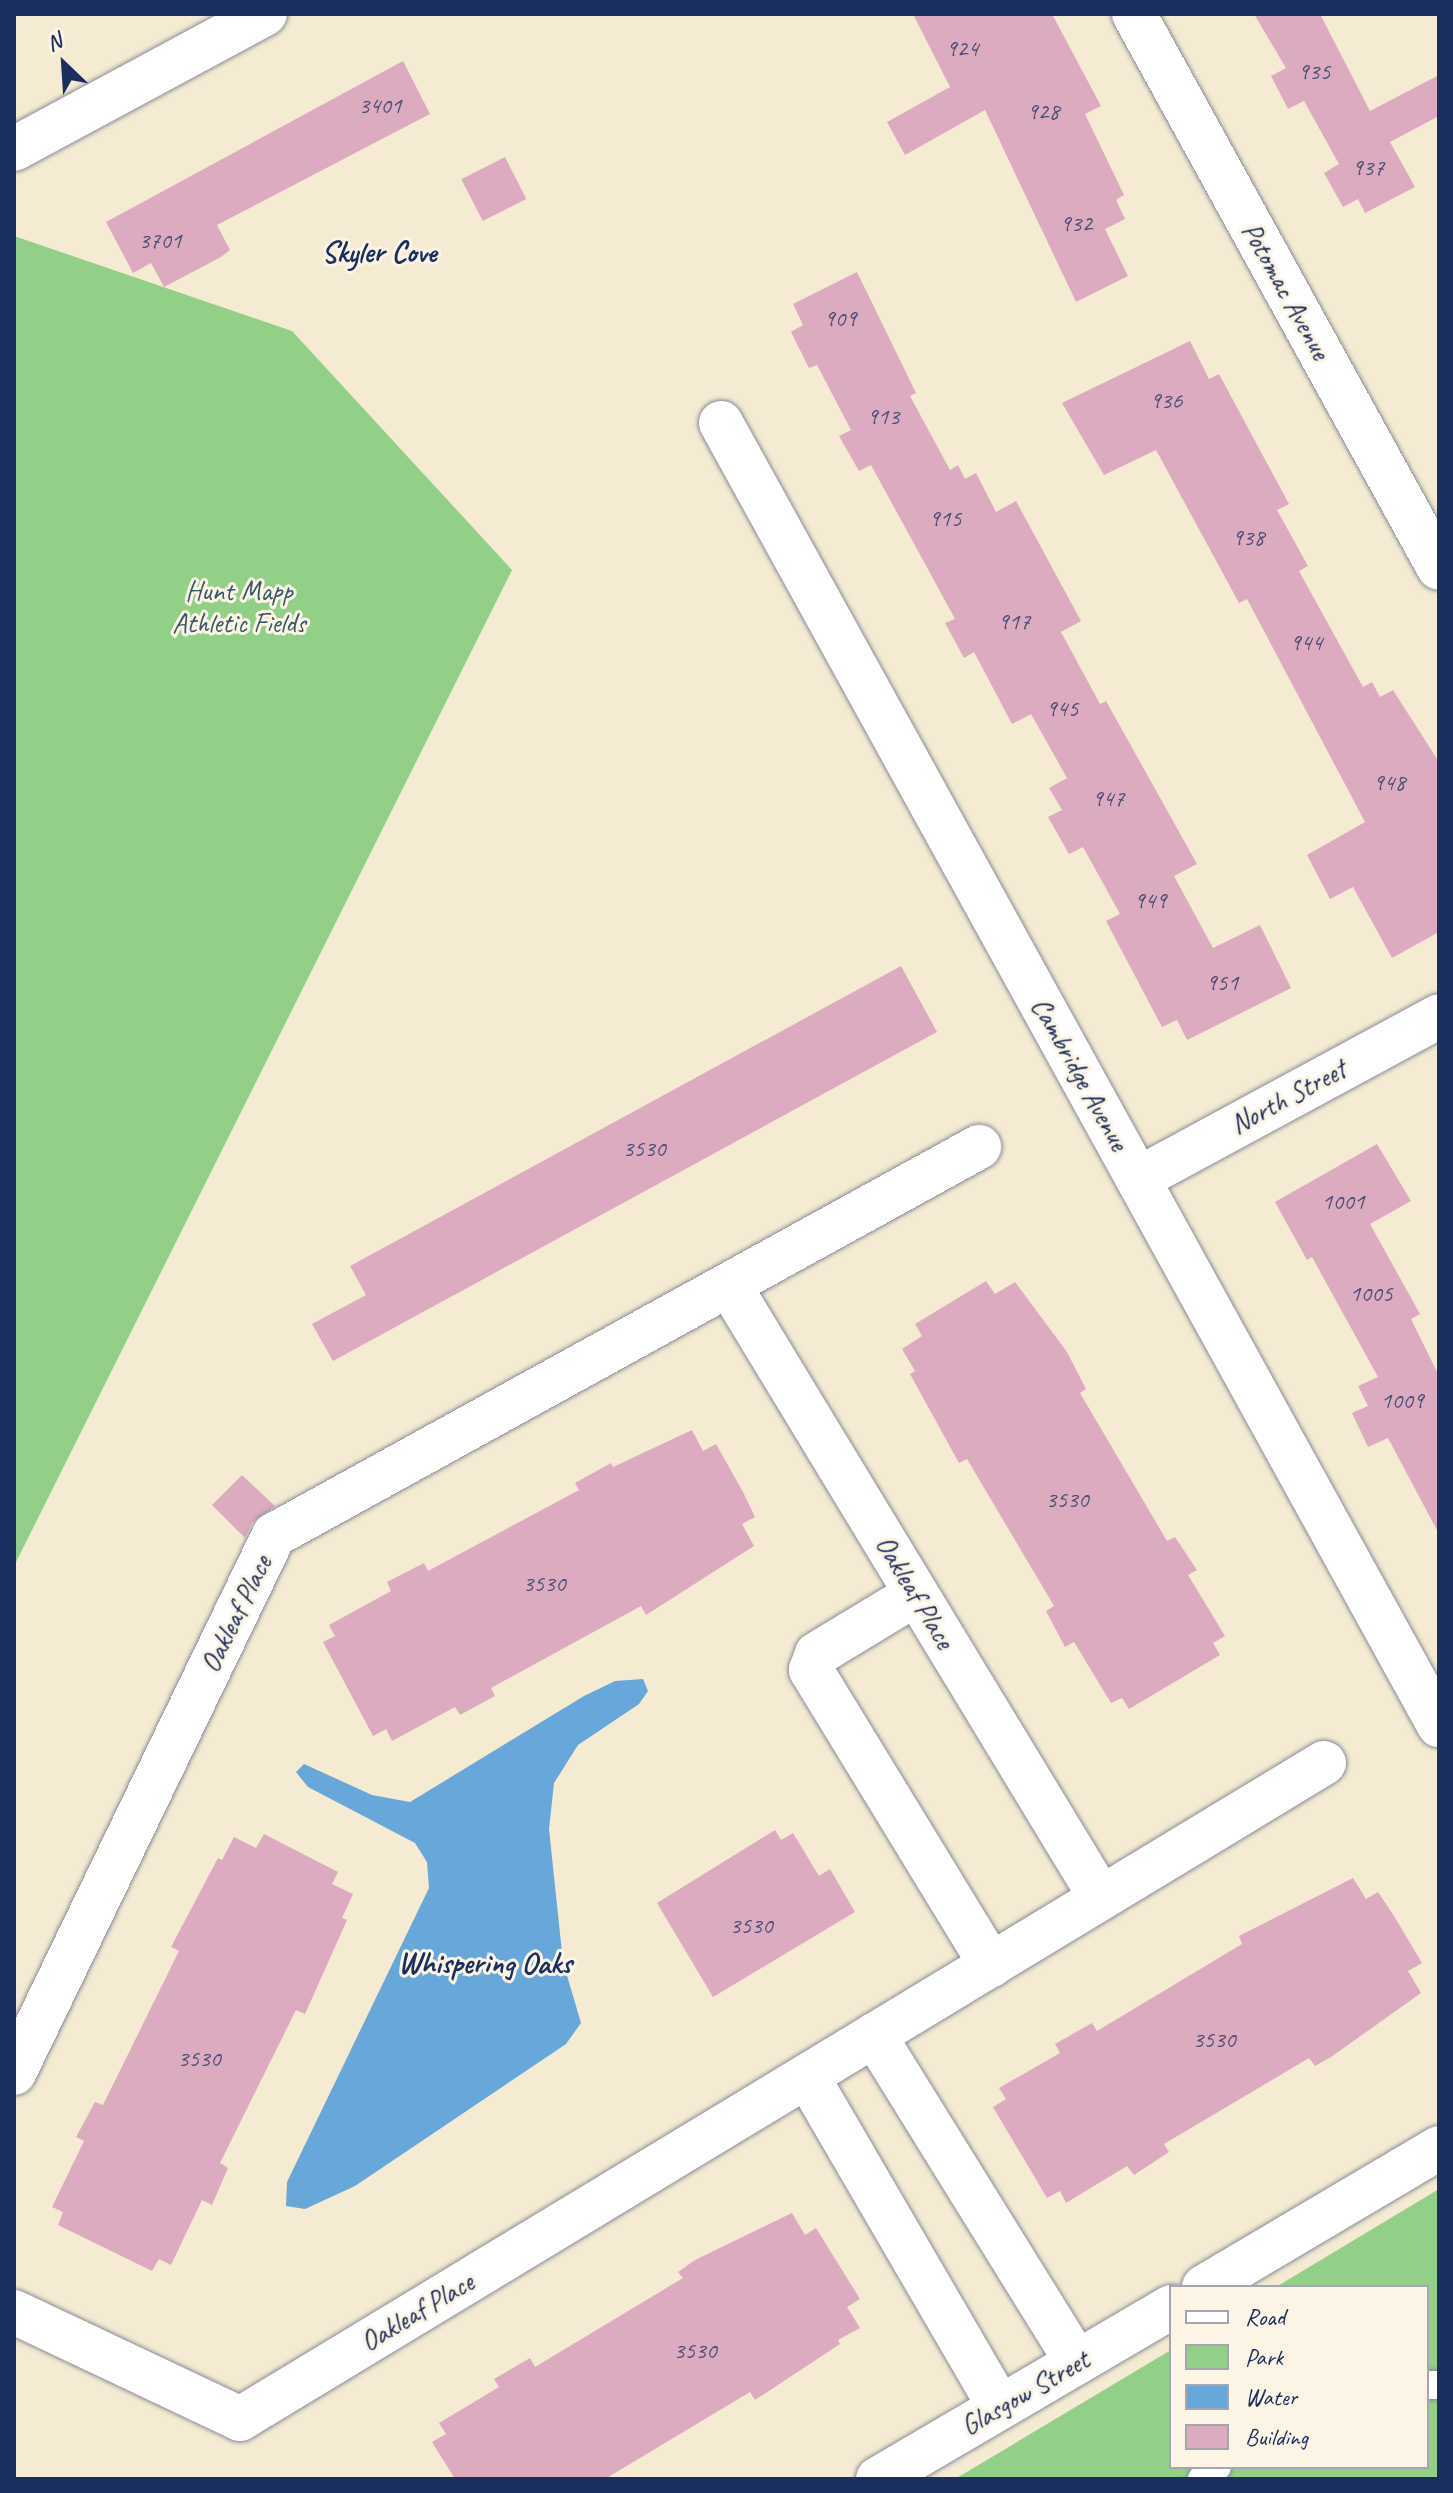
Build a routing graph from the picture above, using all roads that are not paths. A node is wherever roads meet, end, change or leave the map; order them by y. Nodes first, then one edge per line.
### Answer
1 (265, 14) edge
2 (1134, 14) edge
3 (14, 149) edge
4 (721, 423) dead end
5 (1439, 568) edge
6 (1439, 1016) edge
7 (979, 1147) dead end
8 (1138, 1179) junction
9 (729, 1285) junction
10 (916, 1594) junction
11 (1439, 1725) edge
12 (1324, 1763) dead end
13 (1101, 1898) junction
14 (991, 1965) junction
15 (874, 2035) junction
16 (14, 2073) edge
17 (807, 2076) junction
18 (1439, 2148) edge
19 (1207, 2285) edge
20 (1169, 2308) edge
21 (14, 2312) edge
22 (1077, 2362) junction
23 (1000, 2407) junction
24 (878, 2479) edge

1 - 3 street
2 - 5 street, Potomac Avenue
4 - 8 street, Cambridge Avenue
6 - 8 street, North Street
7 - 9 street, Oakleaf Place
8 - 11 street, Cambridge Avenue
9 - 10 street, Oakleaf Place
9 - 16 street, Oakleaf Place
10 - 13 street, Oakleaf Place
10 - 14 street
12 - 13 street, Oakleaf Place
13 - 14 street, Oakleaf Place
14 - 15 street, Oakleaf Place
15 - 17 street, Oakleaf Place
15 - 22 street
17 - 21 street, Oakleaf Place
17 - 23 street
18 - 19 street
20 - 22 street, Glasgow Street
22 - 23 street, Glasgow Street
23 - 24 street, Glasgow Street

